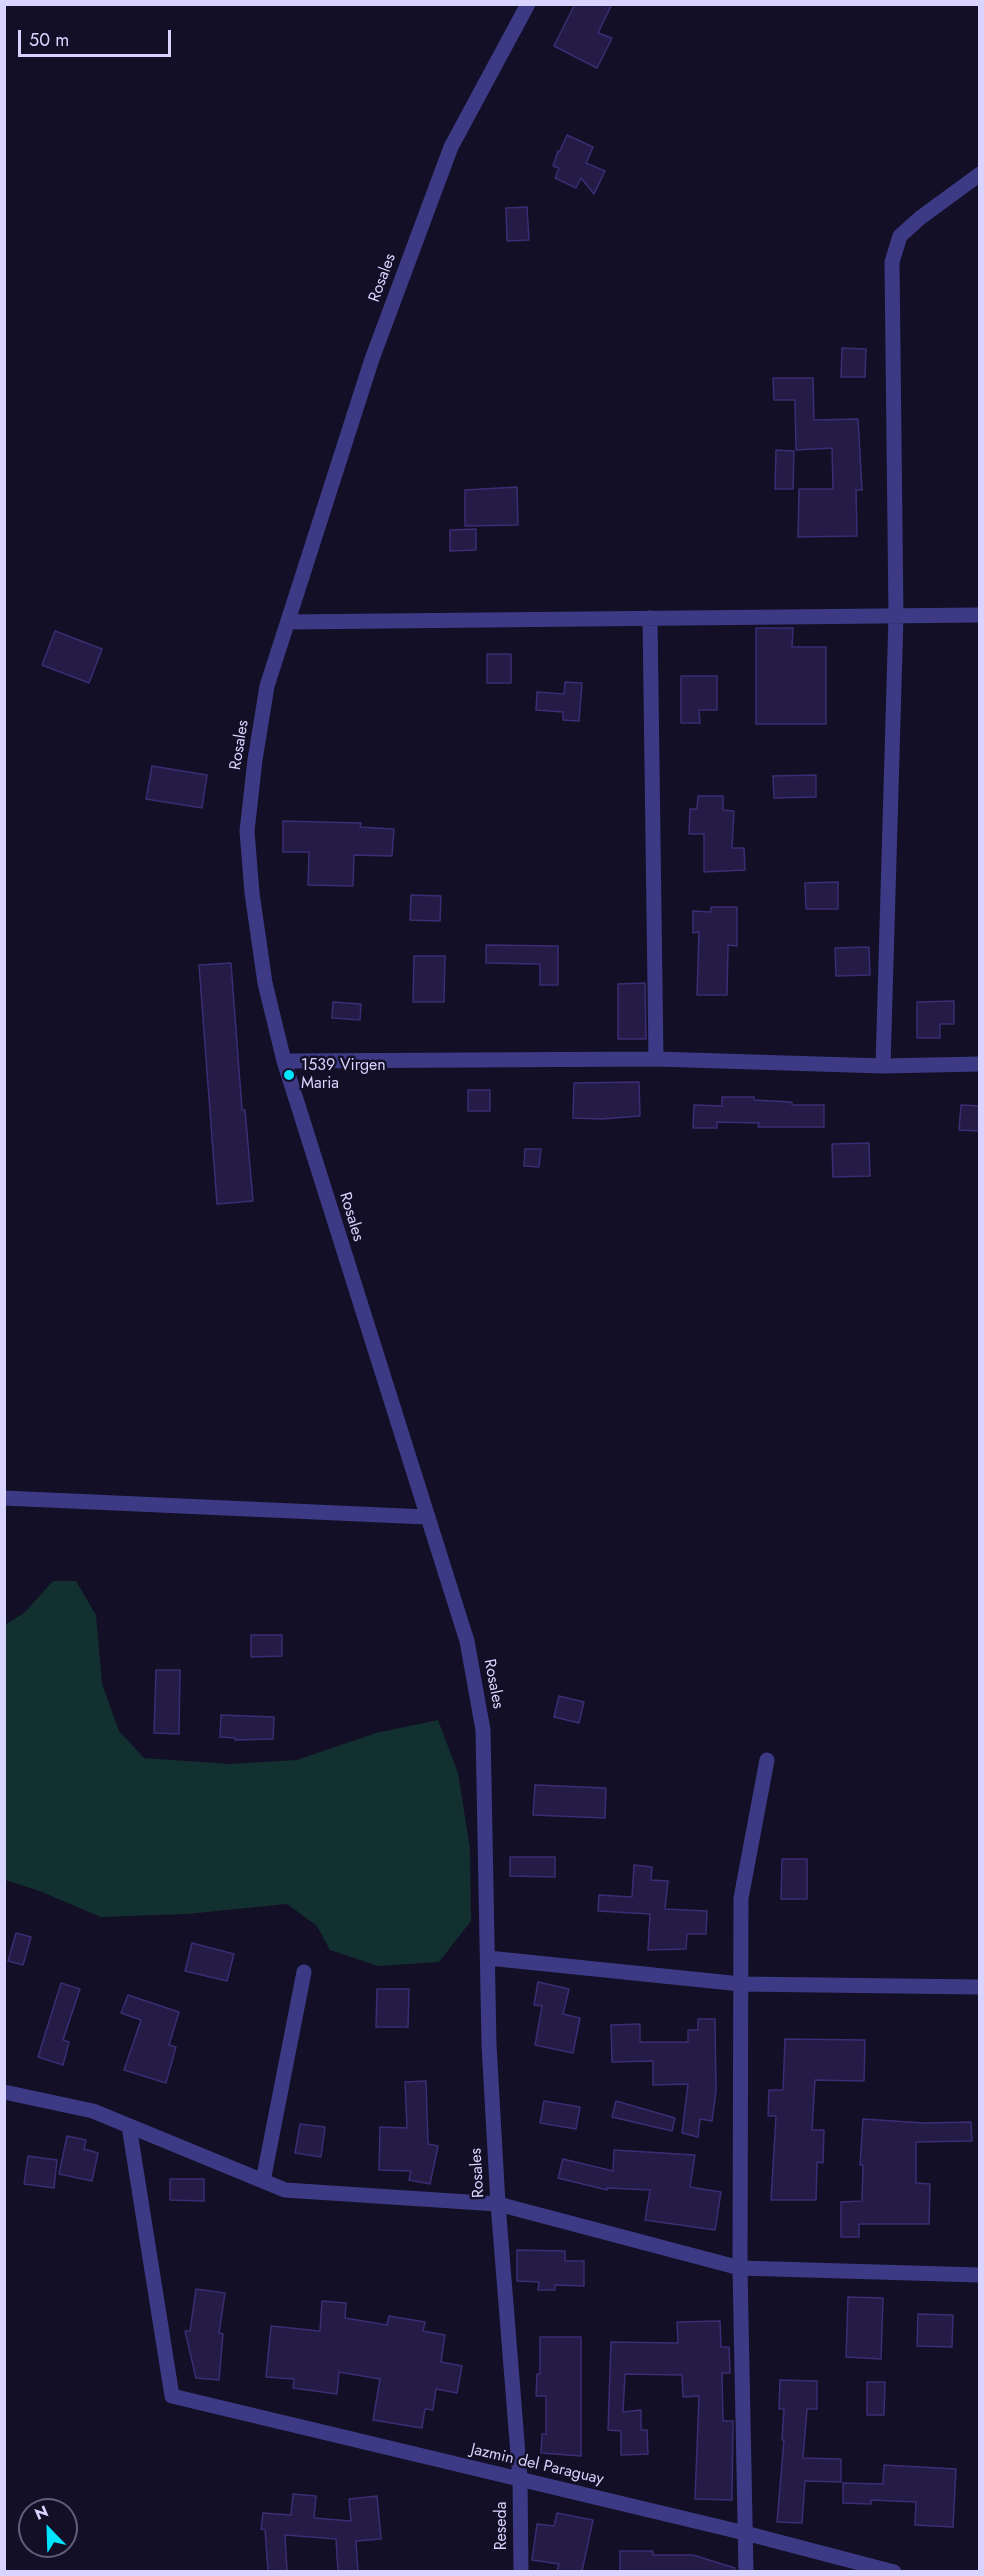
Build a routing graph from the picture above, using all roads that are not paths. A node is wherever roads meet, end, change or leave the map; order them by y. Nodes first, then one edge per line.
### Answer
1 (528, 4) edge
2 (980, 174) edge
3 (980, 615) edge
4 (896, 616) junction
5 (650, 618) junction
6 (288, 622) junction
7 (656, 1059) junction
8 (284, 1061) junction
9 (980, 1064) edge
10 (884, 1066) junction
11 (4, 1498) edge
12 (426, 1516) junction
13 (767, 1760) dead end
14 (488, 1958) junction
15 (304, 1972) dead end
16 (741, 1984) junction
17 (980, 1987) edge
18 (4, 2092) edge
19 (129, 2126) junction
20 (263, 2181) junction
21 (498, 2204) junction
22 (740, 2268) junction
23 (980, 2275) edge
24 (520, 2479) junction
25 (745, 2534) junction
26 (521, 2571) edge
27 (746, 2571) edge
28 (894, 2571) edge

1 - 6 street, Rosales
2 - 4 street
3 - 4 street
4 - 5 street
4 - 10 street
5 - 6 street
5 - 7 street
6 - 8 street, Rosales
7 - 8 street
7 - 10 street
8 - 12 street, Rosales
9 - 10 street
11 - 12 street
12 - 14 street, Rosales
13 - 16 street
14 - 16 street
14 - 21 street, Rosales
15 - 20 street
16 - 17 street
16 - 22 street
18 - 19 street
19 - 20 street
19 - 24 street, Jazmin del Paraguay
20 - 21 street
21 - 22 street
21 - 24 street, Rosales
22 - 23 street
22 - 25 street
24 - 25 street, Jazmin del Paraguay
24 - 26 street, Reseda
25 - 27 street
25 - 28 street, Jazmin del Paraguay

